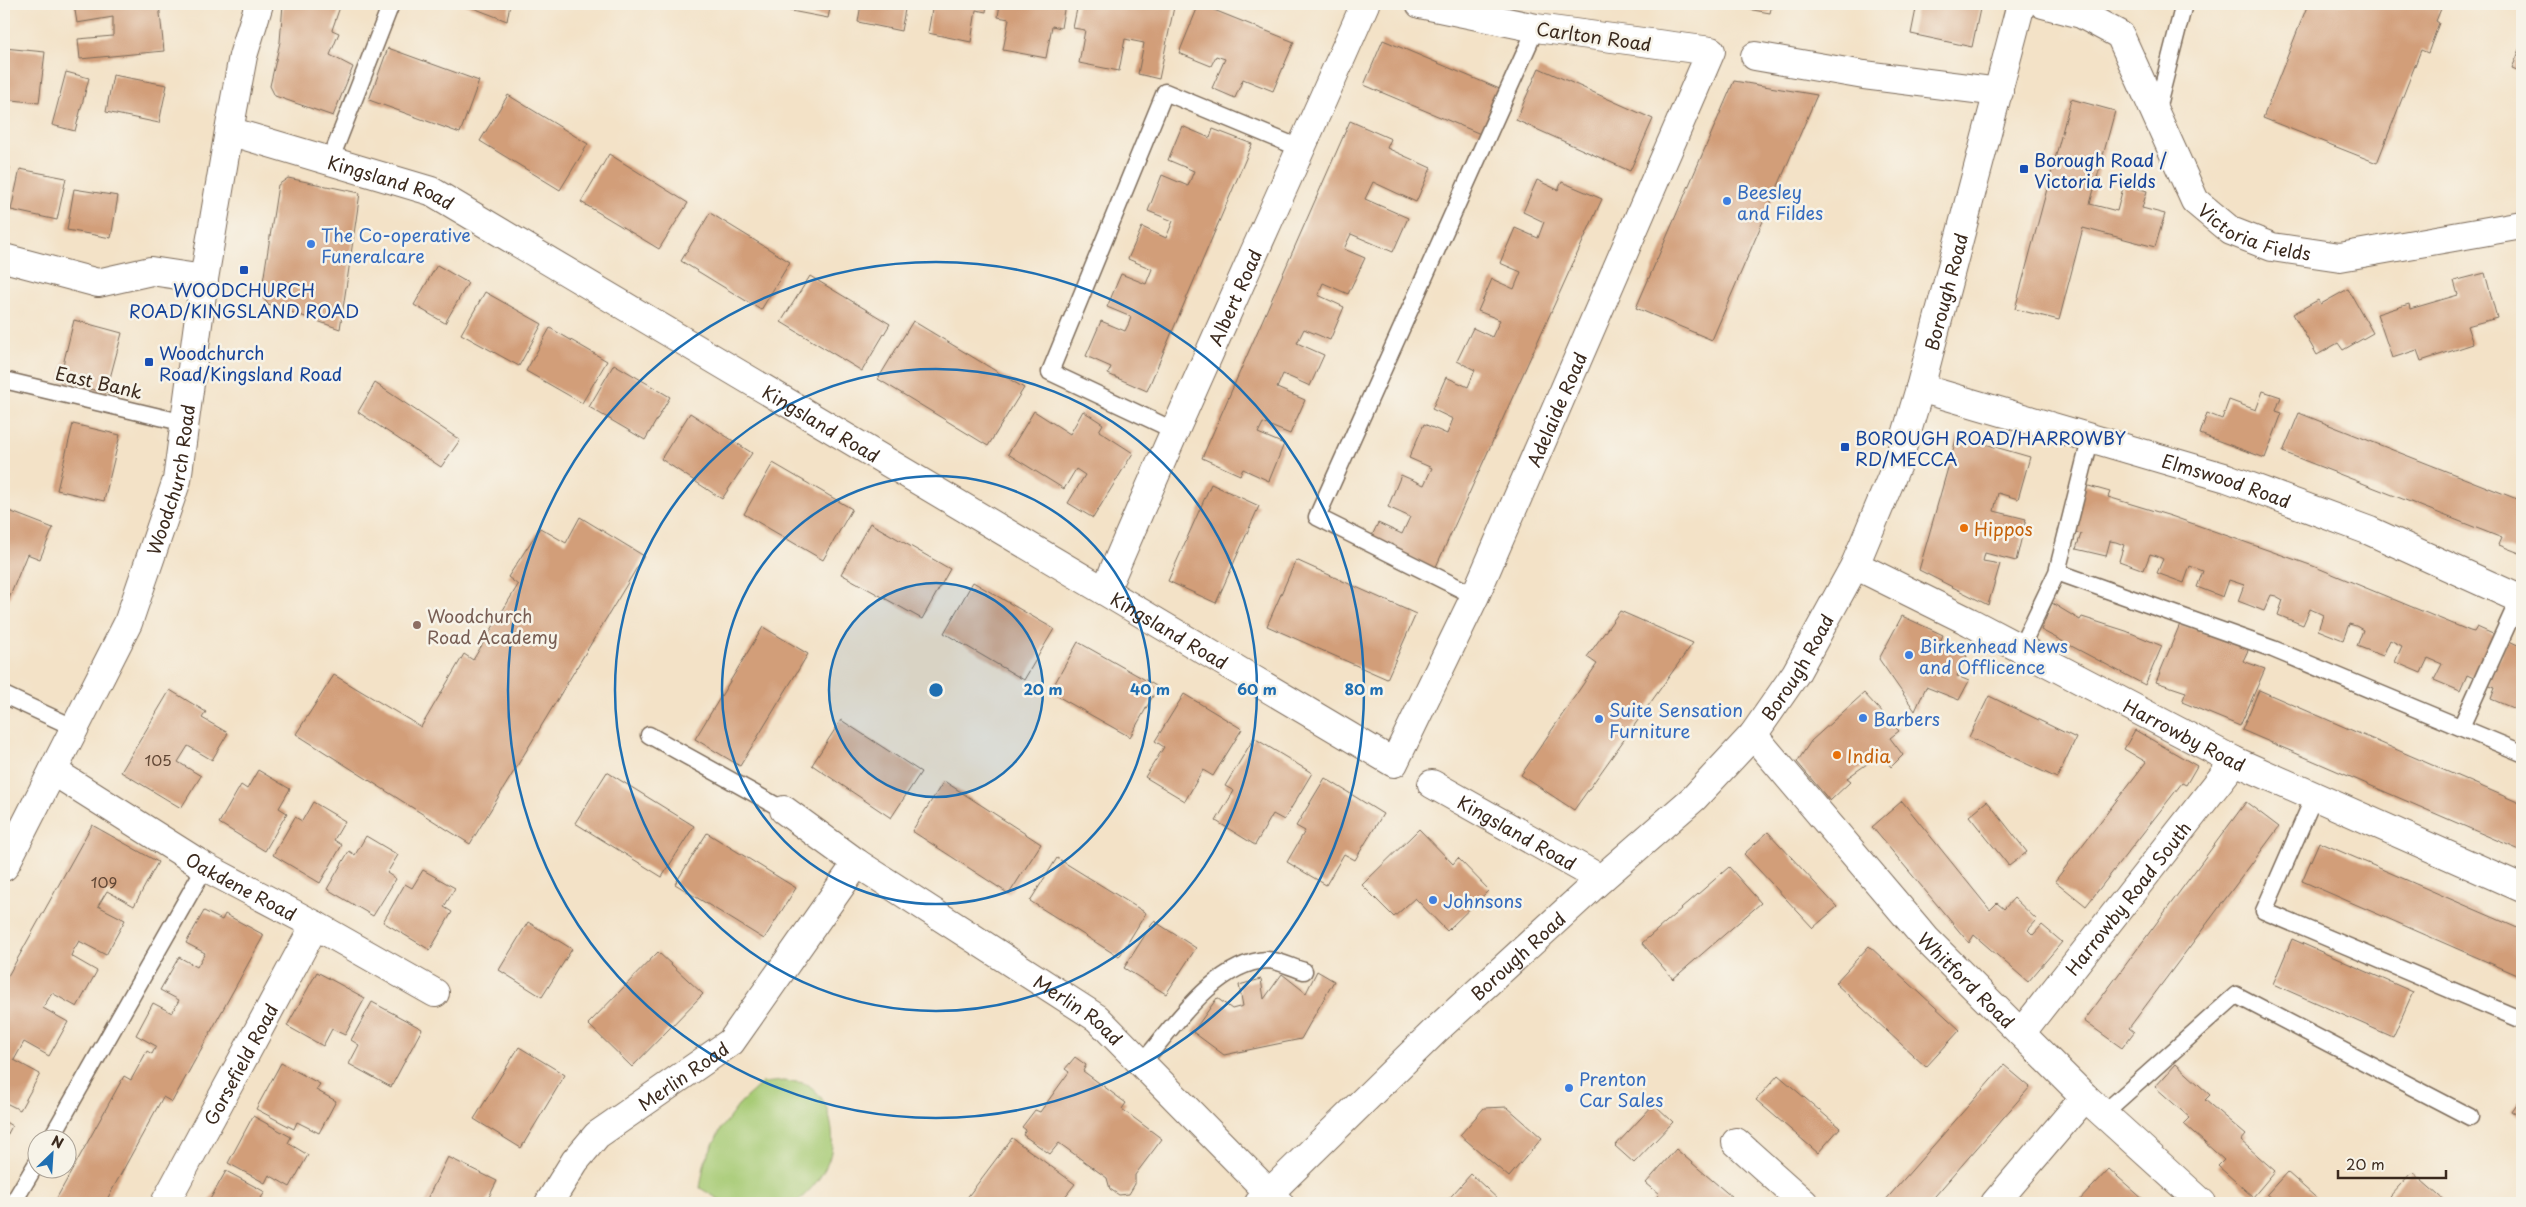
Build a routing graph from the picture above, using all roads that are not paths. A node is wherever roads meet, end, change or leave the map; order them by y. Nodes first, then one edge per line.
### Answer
1 (259, 4) edge
2 (390, 4) edge
3 (1365, 4) edge
4 (1420, 4) edge
5 (2021, 4) edge
6 (2043, 4) edge
7 (2184, 4) edge
8 (1536, 28) junction
9 (1711, 51) joint
10 (1756, 56) dead end
11 (1999, 92) junction
12 (2155, 115) junction
13 (229, 131) junction
14 (1302, 149) junction
15 (330, 161) junction
16 (2522, 225) edge
17 (4, 258) edge
18 (204, 279) junction
19 (4, 380) edge
20 (1920, 388) junction
21 (185, 423) junction
22 (1173, 430) junction
23 (2091, 436) junction
24 (1855, 566) junction
25 (2057, 572) junction
26 (1105, 591) junction
27 (1475, 596) junction
28 (2521, 600) edge
29 (2020, 649) junction
30 (4, 695) edge
31 (2461, 727) junction
32 (75, 728) junction
33 (649, 735) dead end
34 (1753, 735) junction
35 (2522, 753) edge
36 (2235, 762) junction
37 (1394, 763) joint
38 (53, 771) junction
39 (1432, 784) dead end
40 (2314, 797) junction
41 (784, 810) joint
42 (857, 863) junction
43 (4, 867) edge
44 (205, 867) junction
45 (1601, 879) junction
46 (2522, 888) edge
47 (315, 925) junction
48 (1304, 971) dead end
49 (435, 993) dead end
50 (2522, 1020) edge
51 (2021, 1033) junction
52 (1142, 1063) junction
53 (2094, 1105) junction
54 (2470, 1117) dead end
55 (56, 1130) edge
56 (1736, 1142) dead end
57 (28, 1178) edge
58 (1269, 1200) edge
59 (13, 1203) edge
60 (165, 1203) edge
61 (549, 1203) edge
62 (1804, 1203) edge
63 (1995, 1203) edge
64 (2200, 1203) edge

1 - 13 main road, Woodchurch Road
2 - 15 lane
3 - 14 main road, Albert Road
4 - 8 main road, Carlton Road
5 - 11 main road, Borough Road
6 - 12 main road, Victoria Fields
7 - 12 lane
8 - 9 main road, Carlton Road
8 - 27 lane
9 - 27 main road, Adelaide Road
10 - 11 main road
11 - 20 main road, Borough Road
12 - 16 main road, Victoria Fields
13 - 15 main road, Kingsland Road
13 - 18 main road, Woodchurch Road
14 - 22 main road, Albert Road
14 - 22 lane
15 - 26 main road, Kingsland Road
17 - 18 main road
18 - 21 main road, Woodchurch Road
19 - 21 lane, East Bank
20 - 23 main road, Elmswood Road
20 - 24 main road, Borough Road
21 - 32 main road, Woodchurch Road
22 - 26 main road, Albert Road
23 - 25 lane
23 - 28 main road, Elmswood Road
24 - 29 main road, Harrowby Road
24 - 34 main road, Borough Road
25 - 29 lane
25 - 31 lane
26 - 37 main road, Kingsland Road
27 - 37 main road, Adelaide Road
28 - 31 lane
29 - 36 main road, Harrowby Road
30 - 32 lane
31 - 35 lane
32 - 38 main road, Woodchurch Road
33 - 41 lane
34 - 45 main road, Borough Road
34 - 51 main road, Whitford Road
36 - 40 main road, Harrowby Road
36 - 51 main road, Harrowby Road South
38 - 43 main road, Woodchurch Road
38 - 44 main road, Oakdene Road
39 - 45 main road, Kingsland Road
40 - 46 main road, Harrowby Road
40 - 50 lane
41 - 42 main road, Merlin Road
42 - 52 main road, Merlin Road
42 - 61 main road, Merlin Road
44 - 47 main road, Oakdene Road
44 - 55 lane
45 - 58 main road, Borough Road
47 - 49 main road, Oakdene Road
47 - 60 main road, Gorsefield Road
48 - 52 lane
51 - 53 main road, Whitford Road
52 - 58 main road, Merlin Road
53 - 54 lane
53 - 63 main road
53 - 64 main road, Whitford Road
56 - 62 main road
57 - 59 lane

